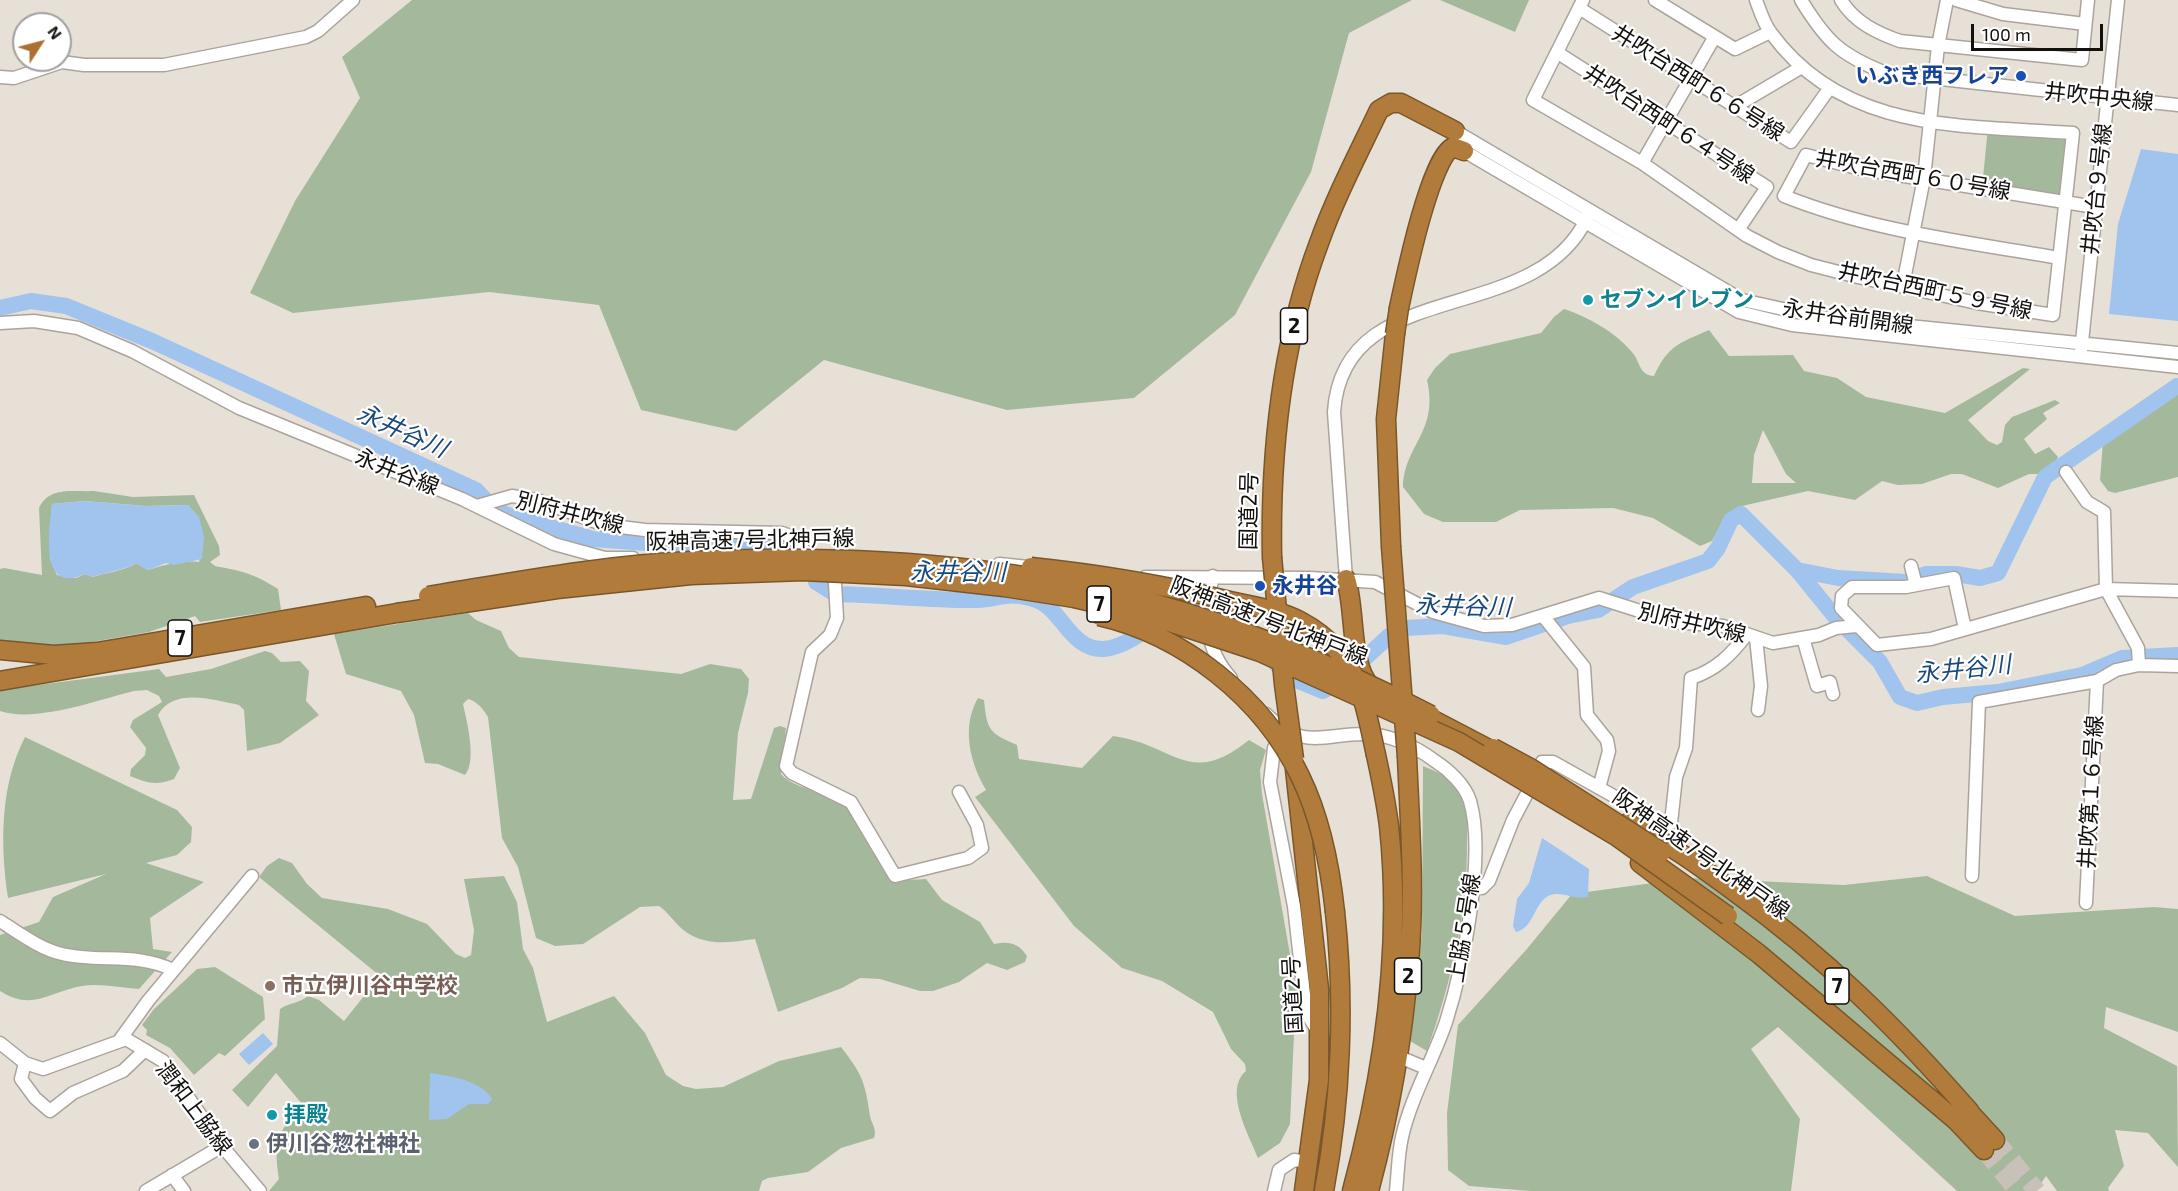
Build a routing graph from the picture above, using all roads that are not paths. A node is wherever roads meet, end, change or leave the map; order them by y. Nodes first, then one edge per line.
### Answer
1 (353, 0) edge
2 (1655, 0) edge
3 (1756, 0) edge
4 (1801, 0) edge
5 (1842, 0) edge
6 (1947, 0) edge
7 (1956, 0) edge
8 (2088, 0) edge
9 (2118, 0) edge
10 (1581, 4) edge
11 (2085, 24) junction
12 (1770, 32) junction
13 (1714, 38) junction
14 (1938, 46) junction
15 (1558, 53) junction
16 (1800, 68) junction
17 (0, 77) edge
18 (1689, 80) junction
19 (1934, 80) junction
20 (1829, 89) junction
21 (2107, 97) junction
22 (2178, 105) edge
23 (1734, 107) junction
24 (1932, 120) junction
25 (1664, 121) junction
26 (1447, 127) junction
27 (1464, 151) joint
28 (1443, 155) junction
29 (1641, 163) junction
30 (1924, 178) junction
31 (2066, 201) junction
32 (2095, 207) junction
33 (1587, 218) junction
34 (1738, 230) junction
35 (1914, 232) junction
36 (2059, 258) junction
37 (1903, 285) junction
38 (0, 323) edge
39 (2081, 342) junction
40 (2178, 353) edge
41 (2081, 357) junction
42 (2178, 367) edge
43 (2066, 472) dead end
44 (477, 506) junction
45 (809, 556) junction
46 (834, 556) junction
47 (906, 570) junction
48 (1213, 576) junction
49 (1346, 579) junction
50 (2106, 589) junction
51 (2178, 591) edge
52 (1547, 620) junction
53 (1856, 626) junction
54 (1965, 629) junction
55 (1752, 636) junction
56 (1803, 638) junction
57 (0, 650) edge
58 (99, 658) junction
59 (2139, 663) junction
60 (2178, 666) edge
61 (0, 681) edge
62 (2097, 681) junction
63 (1833, 694) dead end
64 (1758, 710) dead end
65 (1287, 729) junction
66 (1599, 788) junction
67 (959, 792) dead end
68 (252, 876) dead end
69 (1972, 876) dead end
70 (1474, 887) junction
71 (2086, 903) dead end
72 (0, 921) edge
73 (173, 970) junction
74 (1320, 1033) junction
75 (119, 1041) junction
76 (0, 1043) edge
77 (145, 1050) junction
78 (1397, 1056) junction
79 (25, 1063) junction
80 (1426, 1068) junction
81 (1965, 1118) junction
82 (1989, 1145) tunnel mouth
83 (222, 1146) junction
84 (1309, 1162) junction
85 (172, 1175) junction
86 (146, 1191) edge
87 (184, 1191) edge
88 (260, 1191) edge
89 (1274, 1191) edge
90 (1304, 1191) edge
91 (1324, 1191) edge
92 (1352, 1191) edge
93 (1370, 1191) edge
94 (1396, 1191) edge

1 - 17 street
2 - 13 street
3 - 12 street, 井吹台西町５９号線
4 - 19 street, 井吹中央線
5 - 14 street
6 - 14 street
7 - 11 street
8 - 11 street
9 - 21 street, 井吹台９号線
10 - 15 street, 井吹台西町５９号線
10 - 18 street, 井吹台西町６６号線
11 - 14 street
12 - 13 street
12 - 16 street, 井吹台西町５９号線
13 - 18 street
14 - 19 street
15 - 25 street, 井吹台西町６４号線
15 - 29 street, 井吹台西町５９号線
16 - 20 street, 井吹台西町５９号線
16 - 23 street
18 - 23 street, 井吹台西町６６号線
18 - 25 street
19 - 21 street, 井吹中央線
19 - 24 street
20 - 23 street, 井吹台西町６６号線
20 - 24 street, 井吹台西町５９号線
21 - 22 street, 井吹中央線
21 - 32 street, 井吹台９号線
24 - 30 street
24 - 31 street, 井吹台西町５９号線
25 - 29 street
25 - 34 street, 井吹台西町６４号線
26 - 28 highway, 2
26 - 33 street, 永井谷前開線
26 - 74 highway, 国道2号 / 2, bridge
27 - 28 highway
27 - 33 street, 永井谷前開線
28 - 78 highway, 2, bridge
29 - 34 street, 井吹台西町５９号線
30 - 31 street, 井吹台西町６０号線
30 - 35 street
30 - 35 street, 井吹台西町６０号線
31 - 32 street, 井吹台西町６０号線
31 - 36 street, 井吹台西町５９号線
32 - 39 street, 井吹台９号線
33 - 39 street, 永井谷前開線
33 - 41 street, 永井谷前開線
33 - 49 street
34 - 37 street, 井吹台西町５９号線
35 - 36 street, 井吹台西町６０号線
35 - 37 street
36 - 37 street, 井吹台西町５９号線
38 - 44 street, 永井谷線
39 - 40 street, 永井谷前開線
39 - 41 street, 井吹台９号線
41 - 42 street, 永井谷前開線
43 - 50 street
44 - 45 street, 永井谷線
44 - 45 street, 別府井吹線
45 - 46 street, 別府井吹線
46 - 48 street, 別府井吹線
46 - 67 street
47 - 58 highway, 阪神高速7号北神戸線 / 7, bridge
47 - 81 highway, 阪神高速7号北神戸線 / 7, bridge
47 - 81 highway, 阪神高速7号北神戸線 / 7, bridge
47 - 91 highway, bridge
47 - 92 highway, bridge
48 - 49 street, 別府井吹線
48 - 65 street, 上脇５号線, bridge
49 - 52 street, 別府井吹線
49 - 81 highway
49 - 81 highway
50 - 51 street
50 - 54 street
50 - 59 street
52 - 55 street, 別府井吹線
52 - 66 street
53 - 54 street
53 - 54 street
53 - 56 street, 別府井吹線
55 - 56 street, 別府井吹線
55 - 64 street
55 - 66 street
56 - 63 street
57 - 58 highway, 7
58 - 61 highway, 7
59 - 60 street, 井吹第１６号線
59 - 62 street, 井吹第１６号線
62 - 69 street, 井吹第１６号線
62 - 71 street, 井吹第１６号線
65 - 70 street, 上脇５号線
65 - 74 street
66 - 70 street
68 - 73 street
70 - 80 street, 上脇５号線
72 - 73 street
73 - 75 street
74 - 84 highway, 国道2号 / 2
75 - 77 street, 潤和上脇線
75 - 79 street
76 - 79 street
77 - 79 street
77 - 83 street, 潤和上脇線
78 - 80 street
78 - 93 highway, 2
80 - 94 street, 上脇５号線
81 - 82 highway, 阪神高速7号北神戸線 / 7
83 - 85 street
83 - 88 street, 潤和上脇線
84 - 89 street
84 - 90 highway, 国道2号 / 2
85 - 86 street
85 - 87 street

